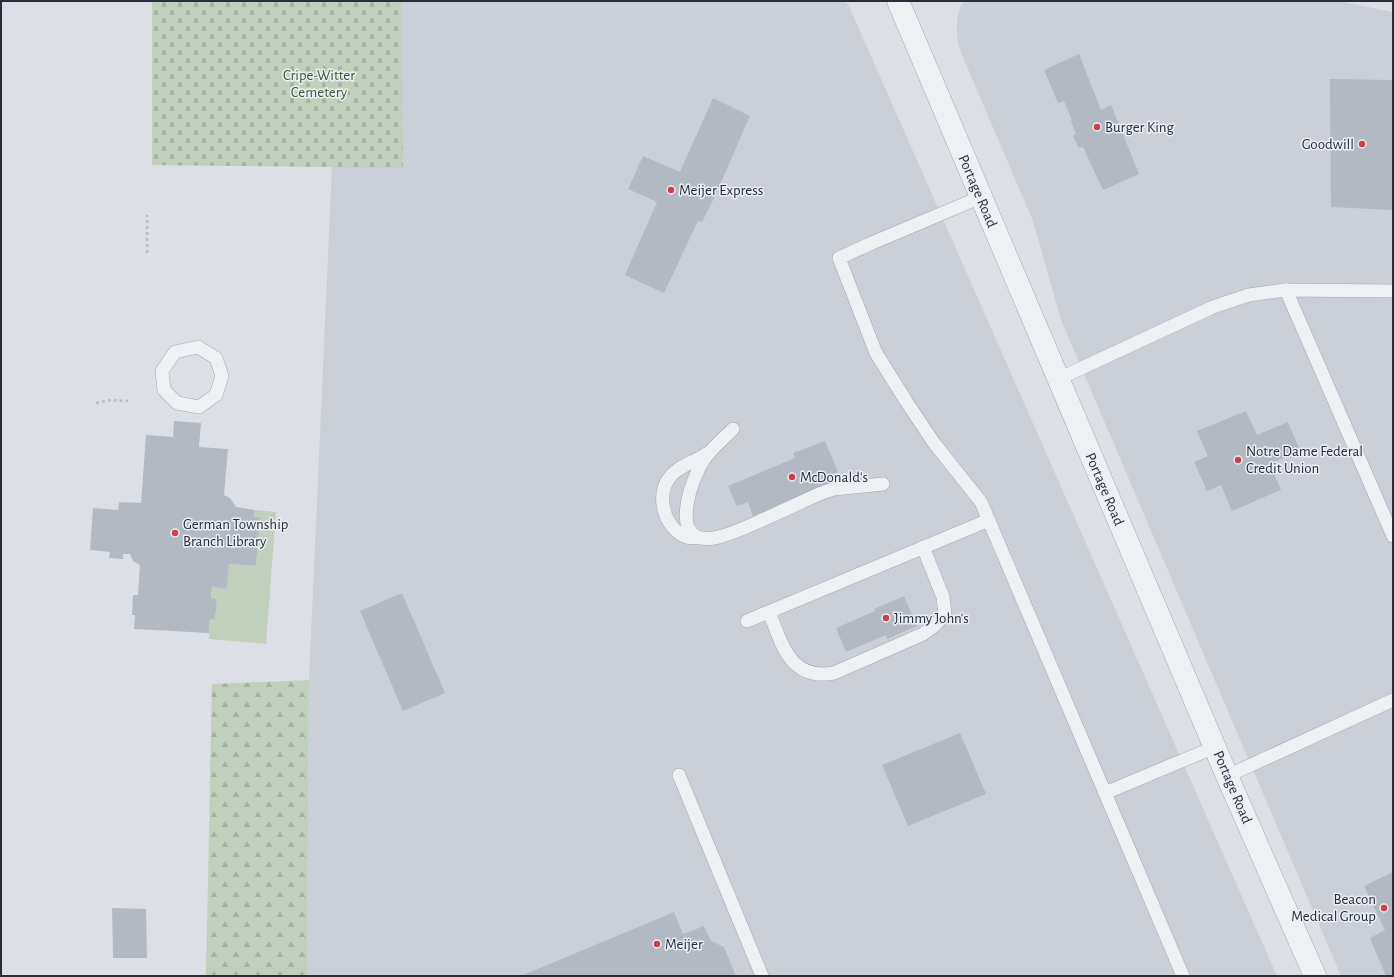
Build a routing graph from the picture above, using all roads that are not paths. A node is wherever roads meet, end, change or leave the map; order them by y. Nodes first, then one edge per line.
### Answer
1 (898, 1) edge
2 (981, 198) junction
3 (1286, 290) junction
4 (1393, 291) edge
5 (162, 371) joint
6 (1058, 379) junction
7 (733, 430) dead end
8 (712, 449) junction
9 (883, 484) dead end
10 (989, 520) junction
11 (1393, 536) edge
12 (702, 538) junction
13 (923, 547) junction
14 (769, 612) junction
15 (747, 621) dead end
16 (1393, 700) edge
17 (1215, 747) junction
18 (679, 775) dead end
19 (1228, 776) junction
20 (1105, 793) junction
21 (762, 976) edge
22 (1183, 976) edge
23 (1315, 976) edge

1 - 2 street, Portage Road
2 - 6 street, Portage Road
2 - 10 lane
3 - 4 lane
3 - 6 lane
3 - 11 lane
5 - 5 lane
6 - 17 street, Portage Road
7 - 8 lane
8 - 12 lane
8 - 12 lane
9 - 12 lane
10 - 13 lane
10 - 20 lane
13 - 14 lane
13 - 14 lane
14 - 15 lane
16 - 19 lane
17 - 19 street, Portage Road
17 - 20 lane
18 - 21 lane
19 - 23 street, Portage Road
20 - 22 lane

